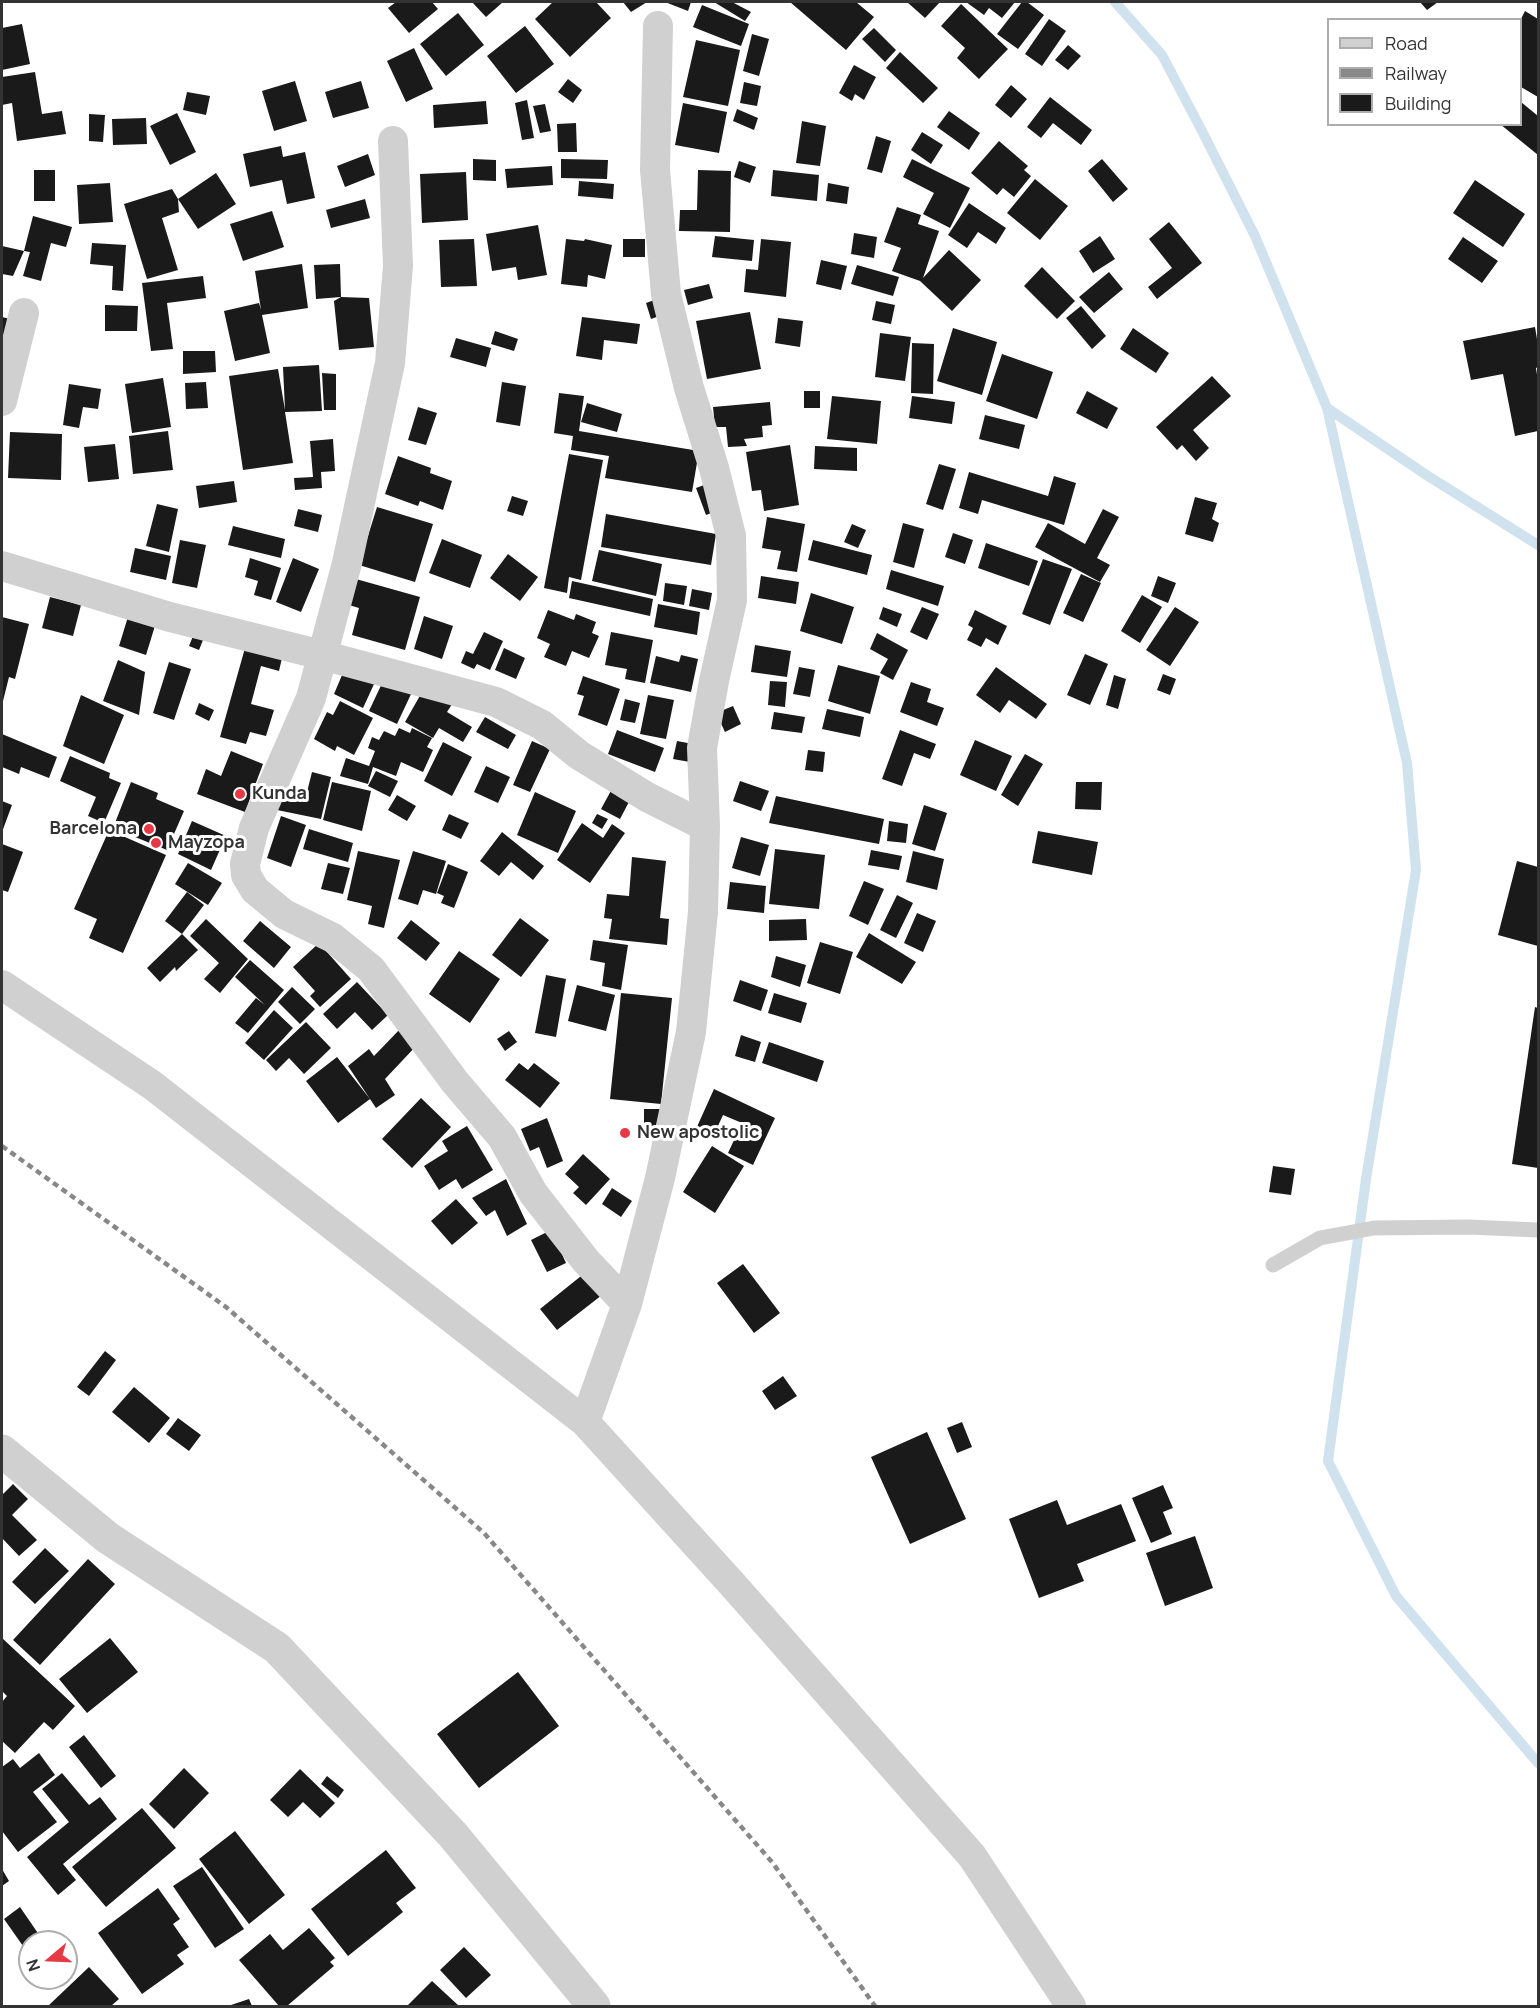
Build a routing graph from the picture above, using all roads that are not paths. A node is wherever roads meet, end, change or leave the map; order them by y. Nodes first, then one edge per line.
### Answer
1 (658, 26) dead end
2 (393, 141) dead end
3 (24, 313) dead end
4 (2, 401) edge
5 (2, 566) edge
6 (322, 655) junction
7 (705, 826) junction
8 (2, 985) edge
9 (1539, 1230) edge
10 (1273, 1265) dead end
11 (627, 1304) junction
12 (585, 1422) junction
13 (2, 1451) edge
14 (594, 2007) edge
15 (1071, 2007) edge

1 - 7 street
2 - 6 street
3 - 4 street
5 - 6 street
6 - 7 street
6 - 11 street
7 - 11 street
8 - 12 street
9 - 10 lane
11 - 12 street
12 - 15 street
13 - 14 street

